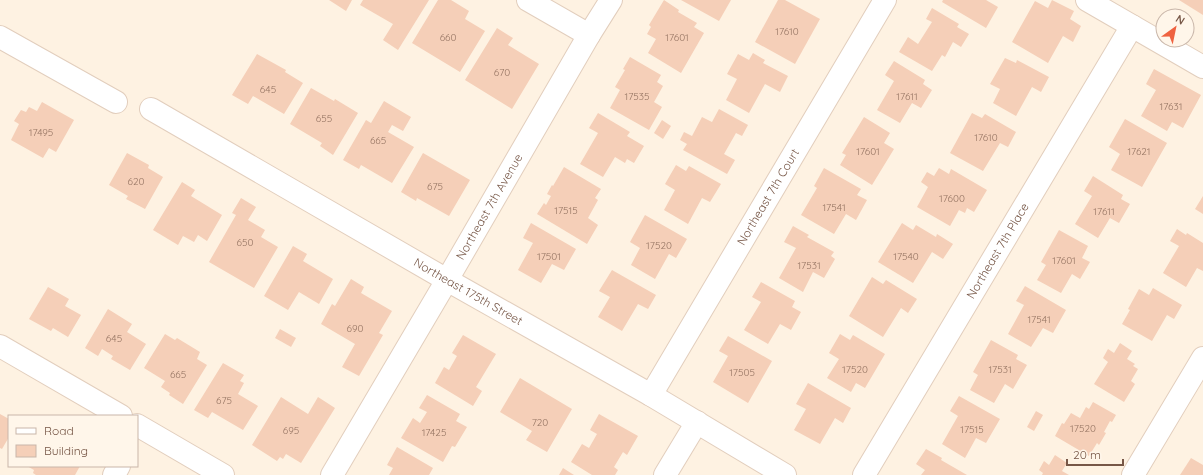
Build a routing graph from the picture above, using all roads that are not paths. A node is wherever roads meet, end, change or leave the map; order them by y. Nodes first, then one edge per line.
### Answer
1 (528, 0) edge
2 (611, 0) edge
3 (885, 0) edge
4 (1087, 0) edge
5 (1132, 26) junction
6 (589, 35) junction
7 (0, 37) edge
8 (1203, 67) edge
9 (116, 102) dead end
10 (151, 109) dead end
11 (447, 280) junction
12 (0, 346) edge
13 (1203, 358) edge
14 (650, 395) junction
15 (119, 415) edge
16 (697, 422) junction
17 (138, 426) edge
18 (223, 475) edge
19 (332, 475) edge
20 (665, 475) edge
21 (785, 475) edge
22 (864, 475) edge
23 (1133, 475) edge

1 - 6 street
2 - 6 street, Northeast 7th Avenue
3 - 14 street, Northeast 7th Court
4 - 5 street
5 - 8 street
5 - 22 street, Northeast 7th Place
6 - 11 street, Northeast 7th Avenue
7 - 9 street
10 - 11 street, Northeast 175th Street
11 - 14 street, Northeast 175th Street
11 - 19 street, Northeast 7th Avenue
12 - 15 street
13 - 23 street
14 - 16 street, Northeast 175th Street
16 - 20 street
16 - 21 street, Northeast 175th Street
17 - 18 street

